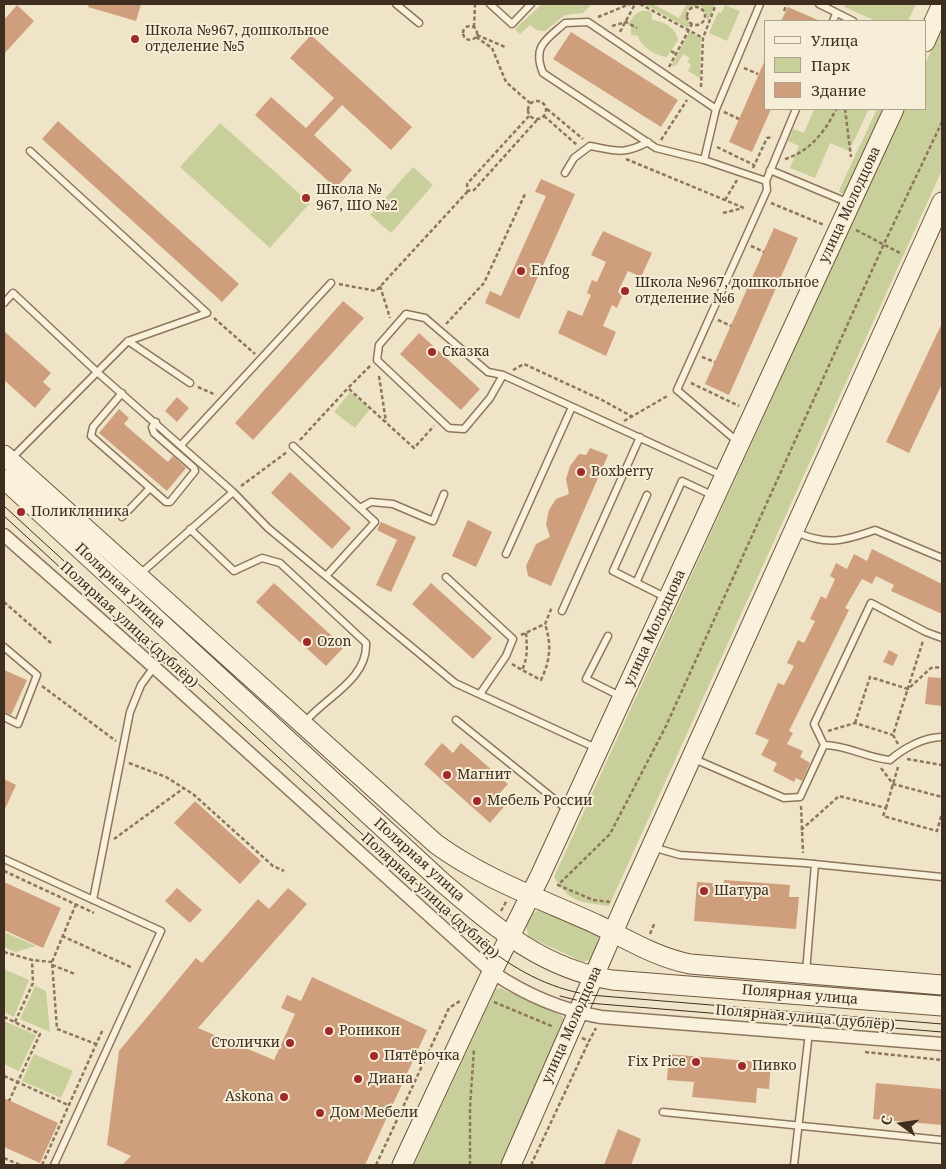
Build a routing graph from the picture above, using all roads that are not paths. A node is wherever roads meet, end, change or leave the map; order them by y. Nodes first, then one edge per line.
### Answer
1 (396, 4) edge
2 (490, 4) edge
3 (531, 4) edge
4 (760, 4) edge
5 (819, 4) edge
6 (942, 4) edge
7 (836, 14) junction
8 (833, 20) edge
9 (851, 20) edge
10 (419, 23) dead end
11 (926, 40) edge
12 (716, 109) junction
13 (796, 110) edge
14 (894, 110) edge
15 (648, 142) junction
16 (30, 152) dead end
17 (704, 160) junction
18 (770, 170) junction
19 (565, 173) dead end
20 (766, 181) junction
21 (850, 204) junction
22 (942, 205) edge
23 (331, 283) road end
24 (4, 303) edge
25 (128, 341) junction
26 (97, 372) junction
27 (503, 375) junction
28 (190, 383) road end
29 (122, 393) junction
30 (572, 407) junction
31 (156, 422) junction
32 (640, 437) junction
33 (182, 444) junction
34 (740, 444) junction
35 (293, 446) dead end
36 (7, 458) edge
37 (724, 477) junction
38 (4, 479) edge
39 (149, 489) junction
40 (233, 492) junction
41 (444, 494) dead end
42 (646, 495) dead end
43 (715, 496) junction
44 (360, 508) junction
45 (122, 516) dead end
46 (190, 529) junction
47 (794, 532) junction
48 (4, 535) edge
49 (506, 554) dead end
50 (942, 558) edge
51 (138, 576) junction
52 (326, 576) junction
53 (446, 577) dead end
54 (636, 583) junction
55 (668, 599) junction
56 (562, 611) dead end
57 (608, 636) dead end
58 (942, 638) edge
59 (4, 647) edge
60 (154, 667) junction
61 (480, 694) junction
62 (623, 698) junction
63 (4, 717) edge
64 (456, 720) dead end
65 (302, 725) junction
66 (942, 737) edge
67 (824, 745) junction
68 (599, 749) junction
69 (692, 758) junction
70 (570, 812) junction
71 (651, 847) junction
72 (4, 860) edge
73 (815, 864) junction
74 (942, 876) edge
75 (530, 895) junction
76 (93, 900) junction
77 (613, 932) junction
78 (509, 938) junction
79 (492, 972) junction
80 (806, 974) junction
81 (593, 977) junction
82 (942, 985) edge
83 (942, 1006) edge
84 (577, 1013) junction
85 (810, 1032) junction
86 (942, 1044) edge
87 (663, 1112) dead end
88 (800, 1125) junction
89 (942, 1140) edge
90 (412, 1145) junction
91 (54, 1165) edge
92 (402, 1165) edge
93 (411, 1165) edge
94 (511, 1165) edge
95 (794, 1165) edge

1 - 10 lane
2 - 3 lane
4 - 12 lane
5 - 7 lane
6 - 11 street
7 - 8 lane
7 - 9 lane
12 - 15 lane
12 - 17 lane
13 - 18 lane
14 - 21 street, улица Молодцова
15 - 17 lane
15 - 19 lane
16 - 25 lane
17 - 20 lane
18 - 20 lane
18 - 21 lane
20 - 34 lane
21 - 34 street, улица Молодцова
22 - 47 street, улица Молодцова
23 - 33 lane
24 - 26 lane
25 - 26 lane
25 - 28 lane
26 - 29 lane
26 - 36 lane
27 - 27 lane
27 - 30 lane
29 - 31 lane
29 - 39 lane
30 - 32 lane
30 - 49 lane
31 - 33 lane
31 - 39 lane
32 - 37 lane
32 - 56 lane
33 - 40 lane
34 - 37 street, улица Молодцова
35 - 44 lane
36 - 51 street, Полярная улица
37 - 43 street, улица Молодцова
38 - 78 street, Полярная улица
39 - 45 lane
40 - 46 lane
40 - 52 lane
41 - 44 lane
42 - 54 lane
43 - 54 lane
43 - 55 street, улица Молодцова
44 - 52 lane
46 - 51 lane
46 - 65 lane
47 - 50 lane
47 - 69 street, улица Молодцова
48 - 60 street, Полярная улица (дублёр)
51 - 65 street, Полярная улица
52 - 61 lane
53 - 61 lane
54 - 55 lane
55 - 62 street, улица Молодцова
57 - 62 lane
58 - 67 lane
59 - 63 lane
60 - 76 lane
60 - 79 street, Полярная улица (дублёр)
61 - 68 lane
62 - 68 street, улица Молодцова
64 - 70 lane
65 - 75 street, Полярная улица
66 - 67 lane
67 - 69 lane
68 - 70 street, улица Молодцова
69 - 71 street, улица Молодцова
70 - 75 street, улица Молодцова
71 - 73 lane
71 - 77 street, улица Молодцова
72 - 76 lane
73 - 74 lane
73 - 80 lane
75 - 77 street, Полярная улица
75 - 78 street, улица Молодцова
76 - 91 lane
77 - 80 street, Полярная улица
77 - 81 street, улица Молодцова
78 - 79 street, улица Молодцова
78 - 81 street, Полярная улица
79 - 84 street, Полярная улица (дублёр)
79 - 90 street, улица Молодцова
80 - 82 street, Полярная улица
81 - 83 street, Полярная улица
81 - 84 street, улица Молодцова
84 - 85 street, Полярная улица (дублёр)
84 - 94 street, улица Молодцова
85 - 86 street, Полярная улица (дублёр)
85 - 88 lane
87 - 88 lane
88 - 89 lane
88 - 95 lane
90 - 92 street, улица Молодцова
90 - 93 street, улица Молодцова

